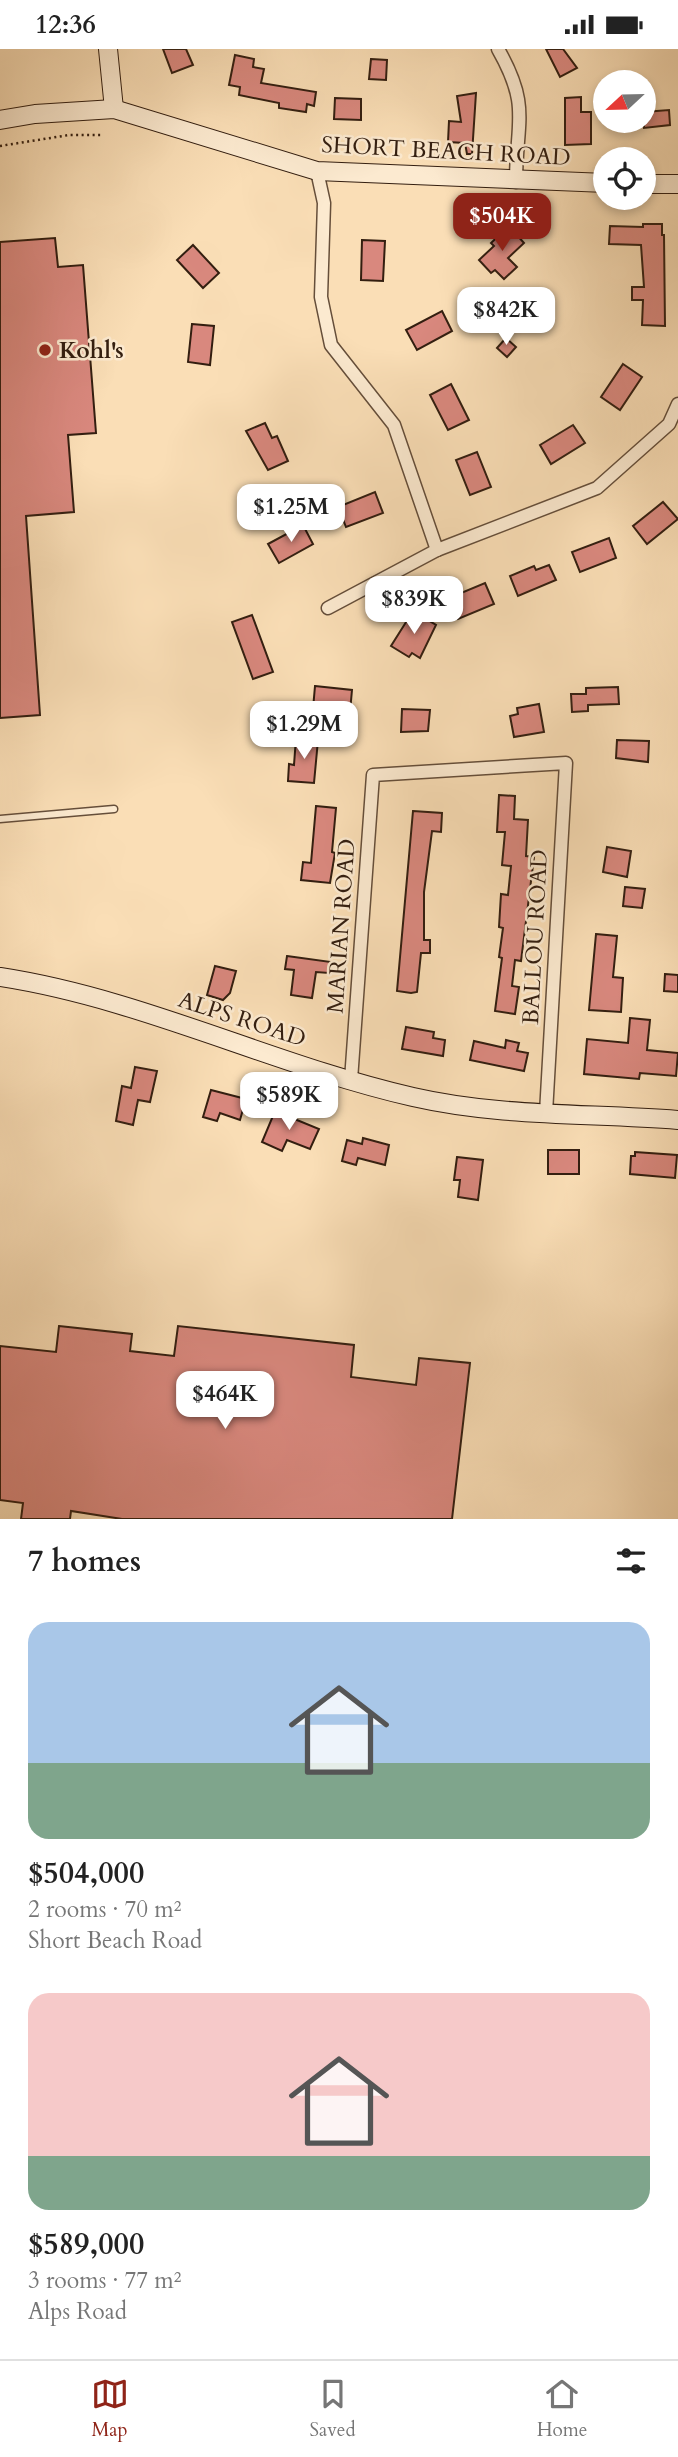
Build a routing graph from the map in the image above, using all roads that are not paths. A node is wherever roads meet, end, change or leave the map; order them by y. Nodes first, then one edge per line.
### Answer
1 (108, 49) edge
2 (498, 49) edge
3 (114, 109) junction
4 (0, 120) edge
5 (317, 171) junction
6 (516, 182) junction
7 (593, 183) edge
8 (656, 184) edge
9 (678, 184) edge
10 (678, 404) edge
11 (438, 550) junction
12 (328, 608) dead end
13 (566, 763) joint
14 (114, 809) dead end
15 (0, 819) edge
16 (0, 977) edge
17 (351, 1080) junction
18 (547, 1113) junction
19 (678, 1120) edge

1 - 3 street
2 - 6 street
3 - 4 street, SHORT BEACH ROAD
3 - 5 street, SHORT BEACH ROAD
5 - 6 street, SHORT BEACH ROAD
5 - 11 street
6 - 7 street, SHORT BEACH ROAD
8 - 9 street
10 - 11 street
11 - 12 street
13 - 17 street, MARIAN ROAD
13 - 18 street, BALLOU ROAD
14 - 15 lane
16 - 17 street, ALPS ROAD
17 - 18 street, ALPS ROAD
18 - 19 street, ALPS ROAD

